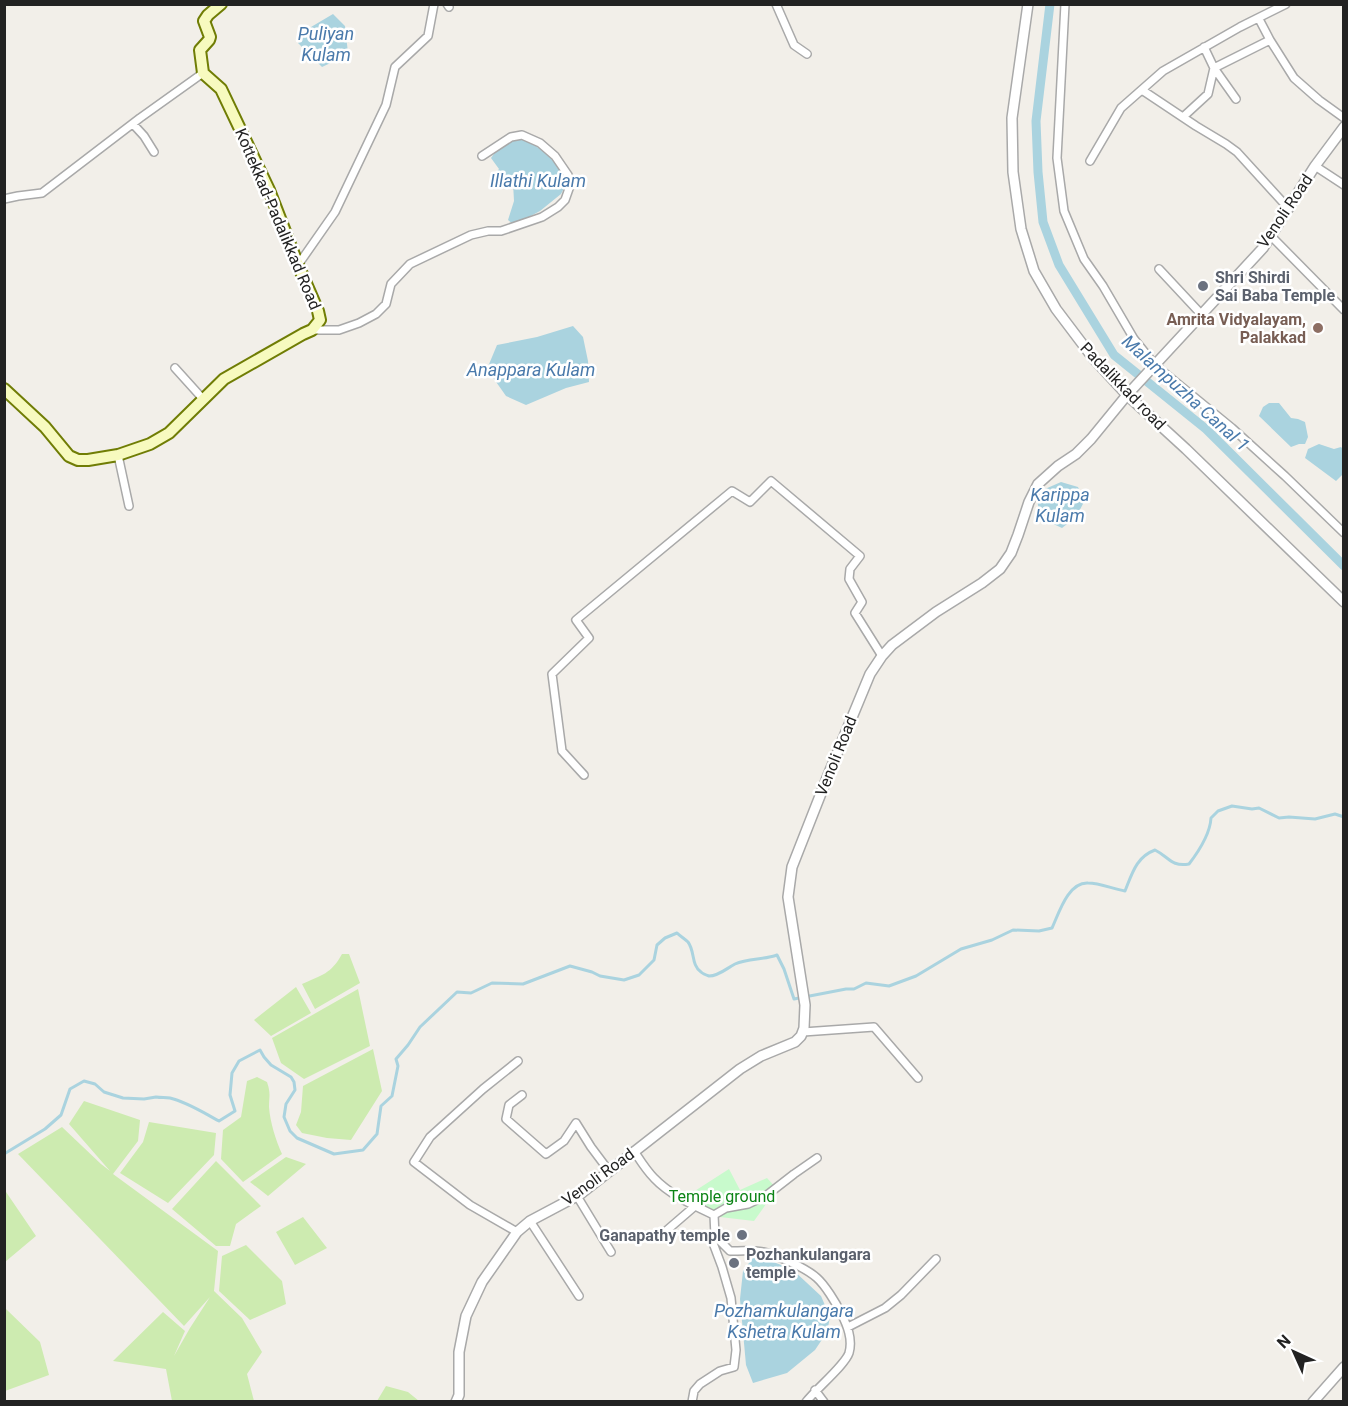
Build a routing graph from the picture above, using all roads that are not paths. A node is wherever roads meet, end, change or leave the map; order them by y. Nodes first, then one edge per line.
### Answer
1 (221, 4) edge
2 (434, 4) edge
3 (776, 4) edge
4 (1028, 4) edge
5 (1065, 4) edge
6 (1286, 4) edge
7 (1258, 19) junction
8 (1270, 40) junction
9 (1204, 47) junction
10 (807, 54) dead end
11 (1214, 68) junction
12 (203, 73) junction
13 (1142, 90) junction
14 (1236, 99) dead end
15 (1183, 117) junction
16 (1344, 118) edge
17 (133, 124) junction
18 (1344, 127) edge
19 (154, 152) dead end
20 (482, 156) dead end
21 (1090, 161) dead end
22 (1315, 166) junction
23 (1344, 185) edge
24 (4, 199) edge
25 (1289, 209) junction
26 (1271, 236) junction
27 (298, 265) junction
28 (1159, 269) dead end
29 (1344, 310) edge
30 (1202, 314) junction
31 (312, 330) junction
32 (1155, 365) junction
33 (175, 368) dead end
34 (4, 389) edge
35 (1129, 392) junction
36 (203, 399) junction
37 (118, 455) junction
38 (129, 506) dead end
39 (1344, 533) edge
40 (1344, 602) edge
41 (882, 656) junction
42 (584, 775) dead end
43 (803, 1032) junction
44 (518, 1061) dead end
45 (918, 1078) dead end
46 (522, 1095) dead end
47 (634, 1151) junction
48 (817, 1158) dead end
49 (609, 1171) junction
50 (577, 1196) junction
51 (695, 1206) junction
52 (714, 1215) junction
53 (530, 1221) junction
54 (517, 1232) junction
55 (666, 1232) dead end
56 (715, 1236) junction
57 (730, 1251) junction
58 (611, 1252) dead end
59 (718, 1257) junction
60 (936, 1259) dead end
61 (579, 1296) dead end
62 (848, 1327) junction
63 (1344, 1367) edge
64 (815, 1390) junction
65 (456, 1401) edge
66 (692, 1401) edge
67 (806, 1401) edge
68 (824, 1401) edge
69 (1313, 1401) edge

1 - 12 main road
2 - 27 street
3 - 10 street
4 - 35 street, Padalikkad road
5 - 32 street
6 - 7 street
7 - 8 street
7 - 9 street
8 - 11 street
8 - 16 street
9 - 11 street
9 - 13 street
11 - 14 street
11 - 15 street
12 - 17 street
12 - 27 main road, Kottekkad-Padalikkad Road
13 - 15 street
13 - 21 street
15 - 25 street
17 - 19 street
17 - 24 street
18 - 22 street, Venoli Road
20 - 31 street
22 - 23 street
22 - 25 street, Venoli Road
25 - 26 street, Venoli Road
26 - 29 street
26 - 30 street, Venoli Road
27 - 31 main road, Kottekkad-Padalikkad Road
28 - 30 street
30 - 32 street, Venoli Road
31 - 36 main road, Kottekkad-Padalikkad Road
32 - 35 street, Venoli Road
32 - 39 street
33 - 36 street
34 - 37 main road, Kottekkad-Padalikkad Road
35 - 40 street, Padalikkad road
35 - 41 street, Venoli Road
36 - 37 main road, Kottekkad-Padalikkad Road
37 - 38 street
41 - 42 street
41 - 43 street, Venoli Road
43 - 45 street
43 - 47 street, Venoli Road
44 - 54 street
46 - 49 street
47 - 49 street, Venoli Road
47 - 51 street
48 - 52 street
49 - 50 street, Venoli Road
50 - 53 street, Venoli Road
50 - 58 street
51 - 52 street
51 - 55 street
52 - 56 street
53 - 54 street, Venoli Road
53 - 61 street
54 - 65 street, Venoli Road
56 - 57 street
56 - 59 street
57 - 59 street
57 - 62 street
59 - 66 street
60 - 62 street
62 - 64 street
63 - 69 street
64 - 67 street
64 - 68 street

